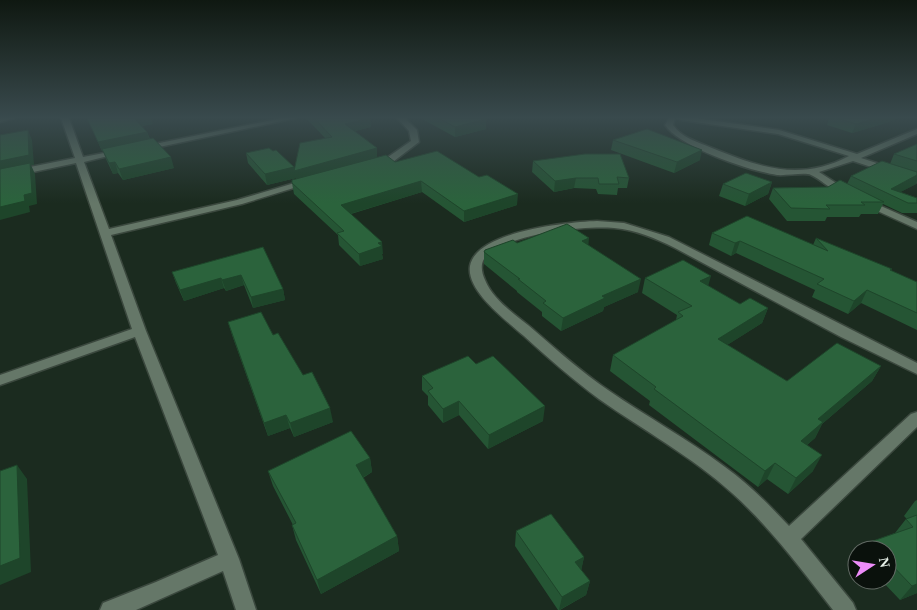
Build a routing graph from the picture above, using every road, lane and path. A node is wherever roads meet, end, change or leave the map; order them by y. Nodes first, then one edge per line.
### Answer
1 (75, 146) edge
2 (151, 146) edge
3 (409, 146) edge
4 (704, 146) edge
5 (822, 146) edge
6 (880, 146) edge
7 (138, 149) edge
8 (128, 151) edge
9 (854, 157) junction
10 (80, 160) junction
11 (369, 166) edge
12 (811, 172) junction
13 (0, 176) edge
14 (917, 178) edge
15 (319, 180) edge
16 (917, 226) edge
17 (105, 233) junction
18 (139, 331) junction
19 (917, 369) edge
20 (0, 380) edge
21 (917, 418) edge
22 (789, 538) junction
23 (229, 559) junction
24 (110, 610) edge
25 (246, 610) edge
26 (846, 610) edge

1 - 10 street
2 - 7 street
3 - 11 street
4 - 12 street
5 - 9 street
6 - 9 street
8 - 10 street
9 - 12 street
9 - 14 street
10 - 13 street
10 - 17 street
12 - 16 street
15 - 17 street
17 - 18 street
18 - 20 street
18 - 23 street
19 - 22 street
21 - 22 street
22 - 26 street
23 - 24 street
23 - 25 street

